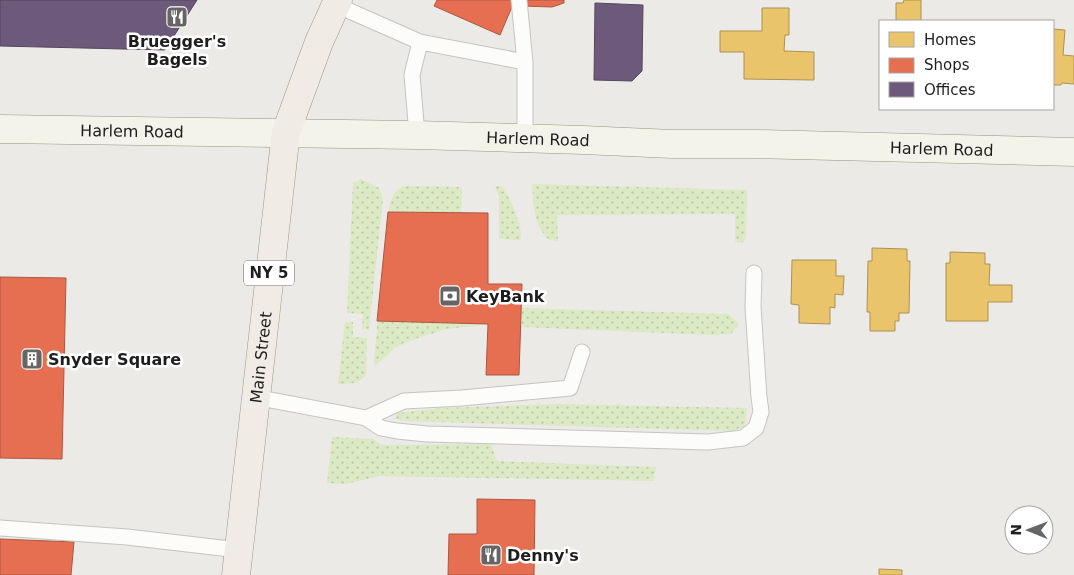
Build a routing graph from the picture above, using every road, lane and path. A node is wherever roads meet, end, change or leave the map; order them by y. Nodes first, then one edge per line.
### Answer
1 (519, 0) edge
2 (337, 2) edge
3 (420, 42) junction
4 (525, 62) junction
5 (0, 129) edge
6 (286, 132) junction
7 (417, 135) junction
8 (525, 138) junction
9 (1074, 152) edge
10 (754, 273) dead end
11 (582, 352) dead end
12 (255, 397) junction
13 (366, 418) junction
14 (0, 528) edge
15 (237, 563) edge

1 - 4 lane
2 - 3 lane
2 - 6 main road, Main Street / NY 5
3 - 4 lane
3 - 7 lane
4 - 8 lane
5 - 6 main road, Harlem Road
6 - 7 main road, Harlem Road
6 - 12 main road, Main Street / NY 5
7 - 8 main road, Harlem Road
8 - 9 main road, Harlem Road
10 - 13 lane
11 - 13 lane
12 - 13 lane
12 - 15 main road, Main Street / NY 5
14 - 15 lane

